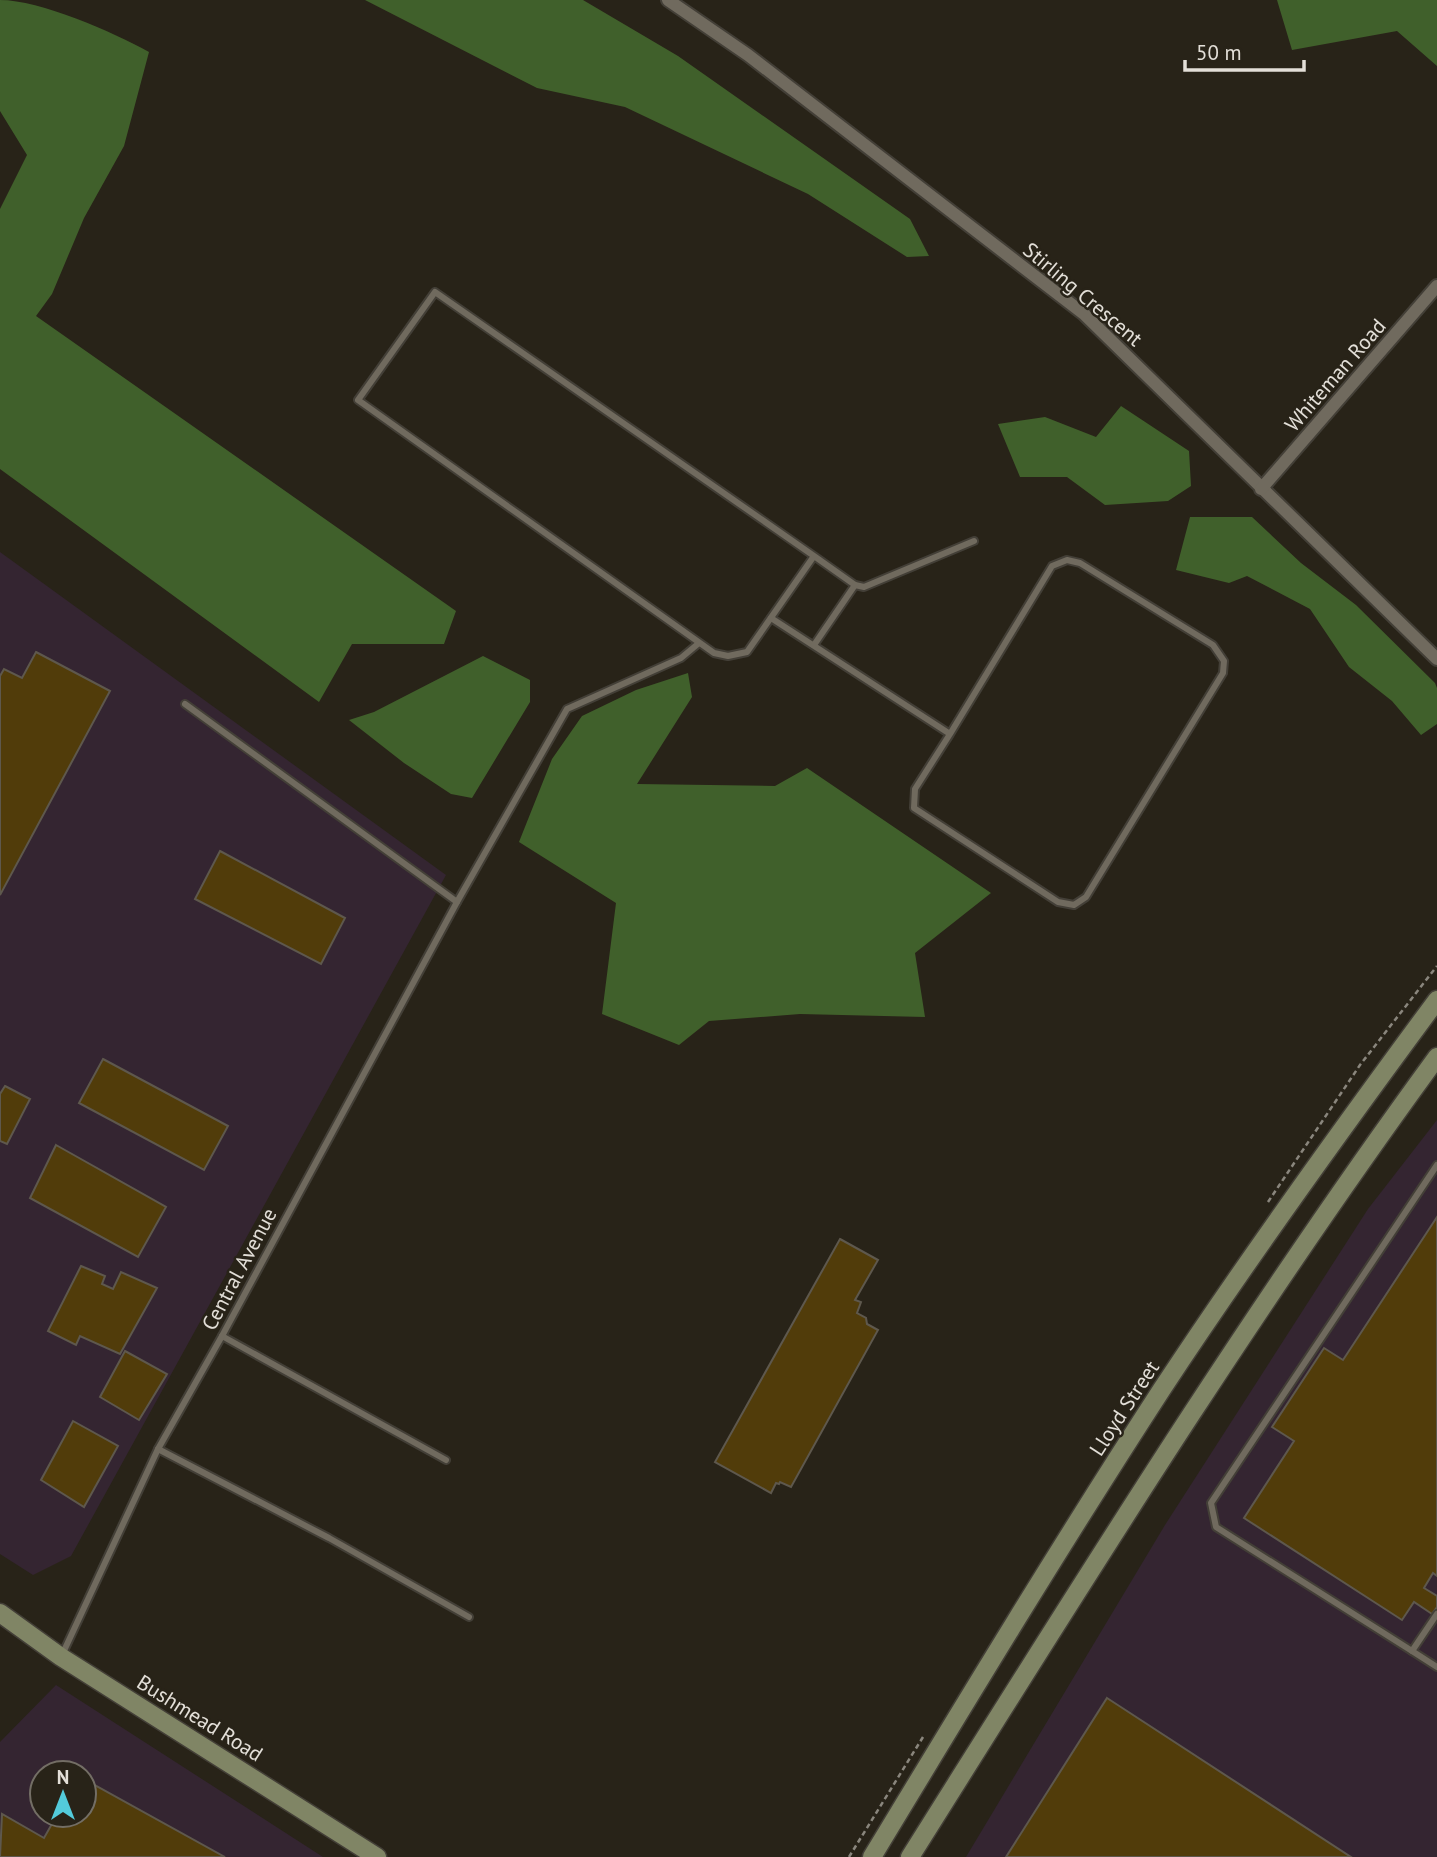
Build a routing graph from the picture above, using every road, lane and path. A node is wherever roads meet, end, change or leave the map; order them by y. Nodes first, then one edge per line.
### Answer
1 (668, 0) edge
2 (1437, 286) edge
3 (1261, 489) junction
4 (974, 541) dead end
5 (814, 556) junction
6 (855, 585) junction
7 (771, 618) junction
8 (699, 643) junction
9 (814, 645) junction
10 (1437, 659) edge
11 (185, 704) dead end
12 (950, 734) junction
13 (457, 902) junction
14 (1437, 1000) edge
15 (1437, 1057) edge
16 (1437, 1165) edge
17 (222, 1336) junction
18 (158, 1449) junction
19 (446, 1460) dead end
20 (0, 1613) edge
21 (1437, 1614) edge
22 (470, 1617) dead end
23 (1412, 1651) junction
24 (61, 1657) junction
25 (1437, 1667) edge
26 (852, 1851) dead end
27 (377, 1857) edge
28 (849, 1857) edge
29 (872, 1857) edge
30 (910, 1857) edge

1 - 3 street, Stirling Crescent
2 - 3 street, Whiteman Road
3 - 10 street, Stirling Crescent
4 - 6 lane
5 - 6 lane
5 - 7 lane
5 - 8 lane
6 - 9 lane
7 - 8 lane
7 - 9 lane
8 - 13 lane, Central Avenue
9 - 12 lane
11 - 13 lane
12 - 12 lane
13 - 17 lane, Central Avenue
14 - 29 main road, Lloyd Street
15 - 30 main road
16 - 23 lane
17 - 18 lane, Central Avenue
17 - 19 lane
18 - 22 lane
18 - 24 lane, Central Avenue
20 - 24 main road, Bushmead Road
21 - 23 lane
23 - 25 lane
24 - 27 main road, Bushmead Road
26 - 28 path

